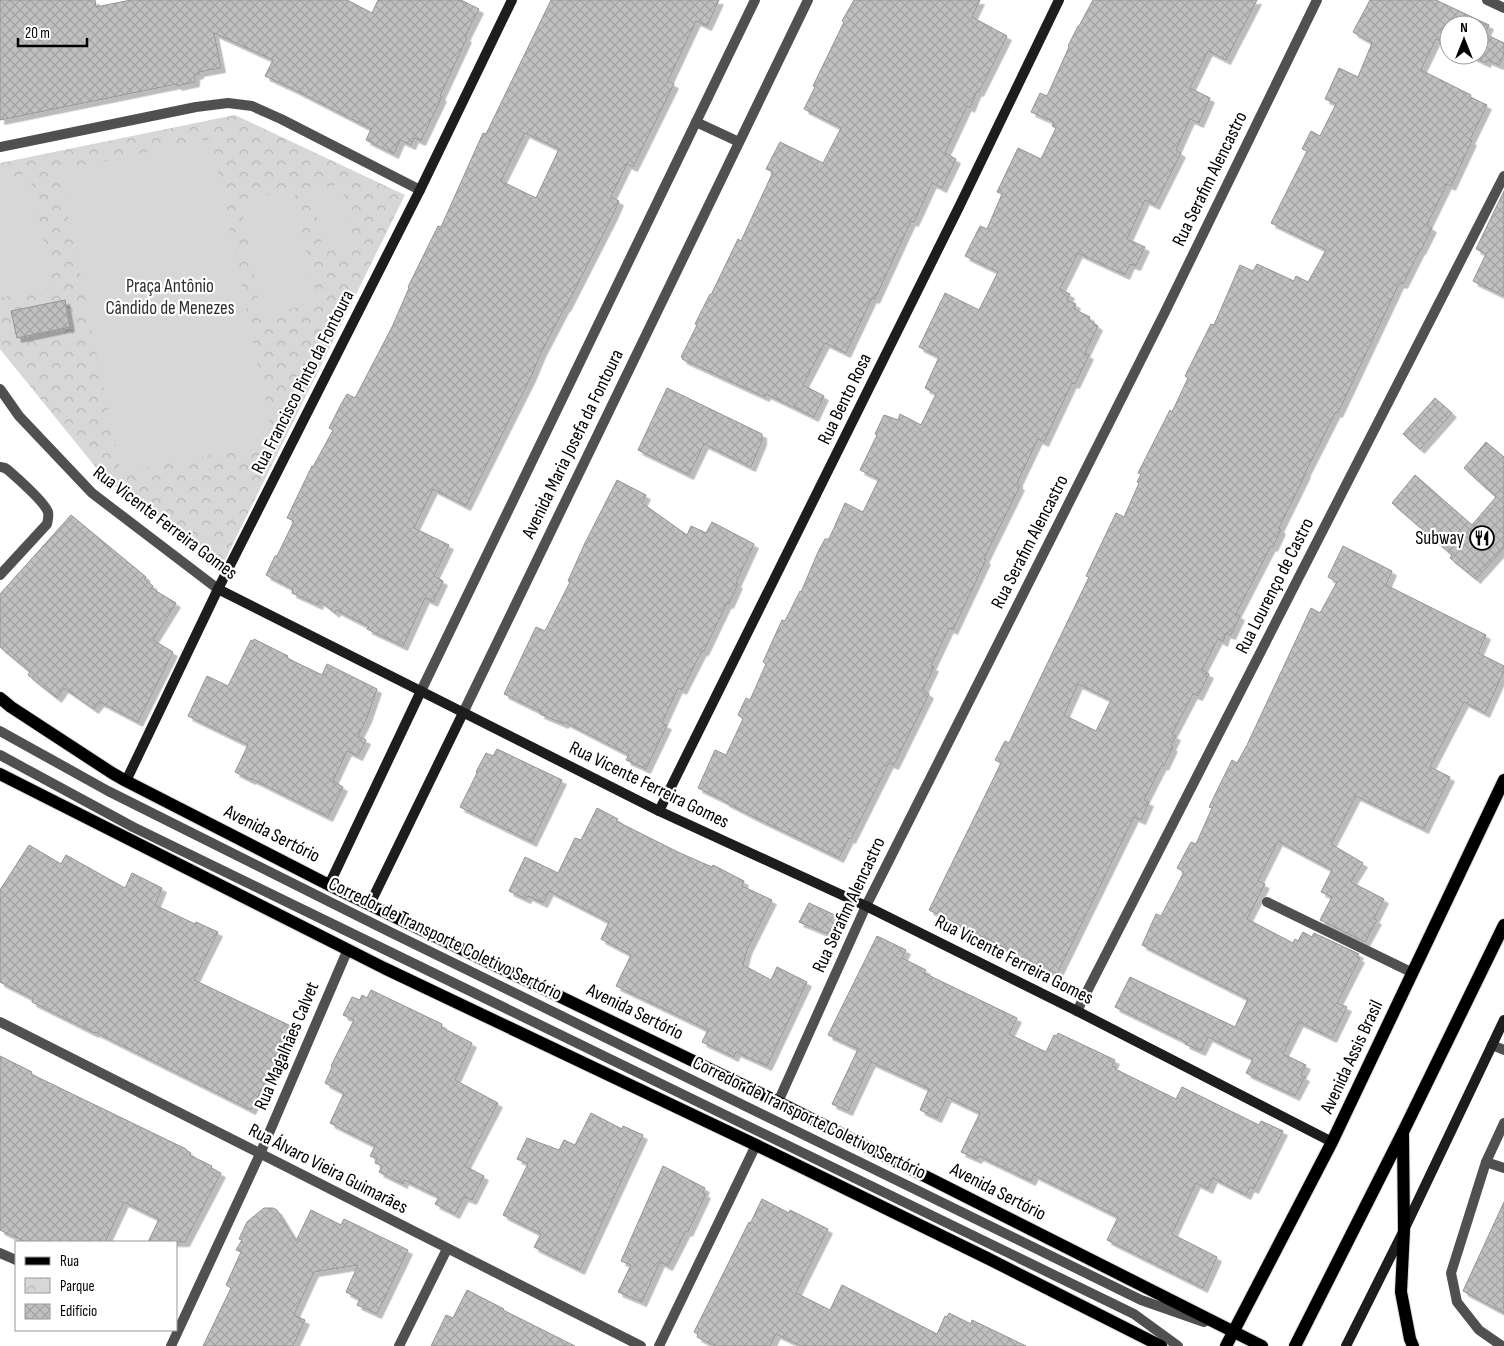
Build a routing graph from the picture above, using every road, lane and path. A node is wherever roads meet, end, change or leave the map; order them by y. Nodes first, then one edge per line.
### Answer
1 (512, 0) edge
2 (755, 0) edge
3 (808, 0) edge
4 (1059, 0) edge
5 (1317, 0) edge
6 (1487, 0) edge
7 (1504, 8) edge
8 (696, 122) junction
9 (738, 142) junction
10 (0, 147) edge
11 (1504, 176) edge
12 (420, 190) junction
13 (0, 388) edge
14 (0, 468) edge
15 (0, 575) edge
16 (218, 589) junction
17 (421, 691) junction
18 (0, 698) edge
19 (463, 712) junction
20 (0, 731) edge
21 (0, 755) edge
22 (0, 774) edge
23 (1504, 780) edge
24 (126, 781) junction
25 (659, 811) junction
26 (329, 884) junction
27 (1268, 902) dead end
28 (370, 904) junction
29 (866, 906) junction
30 (1504, 925) edge
31 (348, 949) junction
32 (1413, 973) junction
33 (1077, 1011) junction
34 (1504, 1020) edge
35 (0, 1022) edge
36 (1492, 1045) junction
37 (1504, 1050) edge
38 (778, 1102) junction
39 (1504, 1124) edge
40 (1403, 1132) junction
41 (1332, 1142) junction
42 (756, 1145) junction
43 (260, 1154) junction
44 (1486, 1162) junction
45 (1504, 1168) edge
46 (1404, 1230) junction
47 (447, 1249) junction
48 (0, 1253) edge
49 (15, 1260) edge
50 (178, 1320) edge
51 (172, 1332) edge
52 (1233, 1332) junction
53 (171, 1346) edge
54 (398, 1346) edge
55 (641, 1346) edge
56 (659, 1346) edge
57 (1161, 1346) edge
58 (1178, 1346) edge
59 (1226, 1346) edge
60 (1262, 1346) edge
61 (1295, 1346) edge
62 (1346, 1346) edge
63 (1414, 1346) edge
64 (1502, 1346) edge

1 - 12 street, Rua Francisco Pinto da Fontoura
2 - 8 street, Avenida Maria Josefa da Fontoura
3 - 9 street, Avenida Maria Josefa da Fontoura
4 - 25 street, Rua Bento Rosa
5 - 29 street, Rua Serafim Alencastro
6 - 7 street
8 - 9 street
8 - 17 street, Avenida Maria Josefa da Fontoura
9 - 19 street, Avenida Maria Josefa da Fontoura
10 - 12 street
11 - 33 street, Rua Lourenço de Castro
12 - 16 street, Rua Francisco Pinto da Fontoura
13 - 16 street, Rua Vicente Ferreira Gomes
14 - 15 street
16 - 17 street, Rua Vicente Ferreira Gomes
16 - 24 street, Rua Francisco Pinto da Fontoura
17 - 19 street, Rua Vicente Ferreira Gomes
17 - 26 street, Avenida Maria Josefa da Fontoura
18 - 24 main road, Avenida Sertório
19 - 25 street, Rua Vicente Ferreira Gomes
19 - 28 street, Avenida Maria Josefa da Fontoura
20 - 52 street, Corredor de Transporte Coletivo Sertório
21 - 58 street, Corredor de Transporte Coletivo Sertório
22 - 31 main road
23 - 32 main road, Avenida Assis Brasil
24 - 26 main road, Avenida Sertório
25 - 29 street, Rua Vicente Ferreira Gomes
26 - 28 main road, Avenida Sertório
27 - 32 street
28 - 38 main road, Avenida Sertório
29 - 33 street, Rua Vicente Ferreira Gomes
29 - 38 street, Rua Serafim Alencastro
30 - 40 main road
31 - 42 main road
31 - 43 street, Rua Magalhães Calvet
32 - 41 main road, Avenida Assis Brasil
33 - 41 street, Rua Vicente Ferreira Gomes
34 - 36 street
35 - 43 street, Rua Álvaro Vieira Guimarães
36 - 37 street
36 - 46 street
38 - 52 main road, Avenida Sertório
39 - 44 street
40 - 46 main road
40 - 61 main road
41 - 52 main road, Avenida Assis Brasil
42 - 56 street
42 - 57 main road
43 - 47 street, Rua Álvaro Vieira Guimarães
43 - 50 street, Rua Magalhães Calvet
44 - 45 street
44 - 64 street
46 - 62 street
46 - 63 main road
47 - 54 street
47 - 55 street, Rua Álvaro Vieira Guimarães
48 - 49 street
51 - 53 street, Rua Magalhães Calvet
52 - 59 main road, Avenida Assis Brasil
52 - 60 main road, Avenida Sertório

